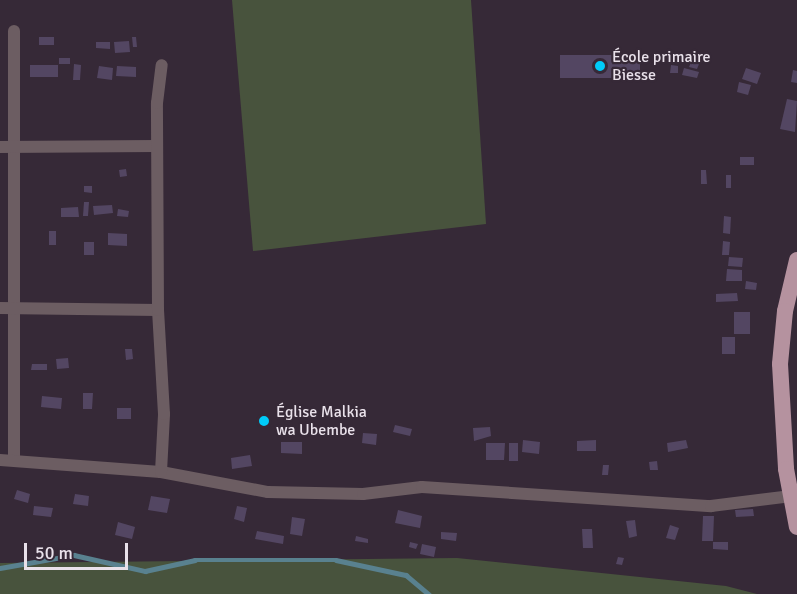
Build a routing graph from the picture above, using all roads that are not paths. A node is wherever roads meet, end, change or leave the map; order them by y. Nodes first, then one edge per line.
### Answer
1 (14, 32) dead end
2 (162, 65) dead end
3 (157, 146) junction
4 (0, 147) edge
5 (14, 147) junction
6 (797, 260) edge
7 (0, 308) edge
8 (14, 308) junction
9 (158, 310) junction
10 (0, 460) edge
11 (14, 460) junction
12 (161, 472) junction
13 (791, 496) junction
14 (797, 524) edge

1 - 5 street
2 - 3 street
3 - 5 street
3 - 9 street
4 - 5 street
5 - 8 street
6 - 13 highway
7 - 8 street
8 - 9 street
8 - 11 street
9 - 12 street
10 - 11 street
11 - 12 street
12 - 13 street
13 - 14 highway

